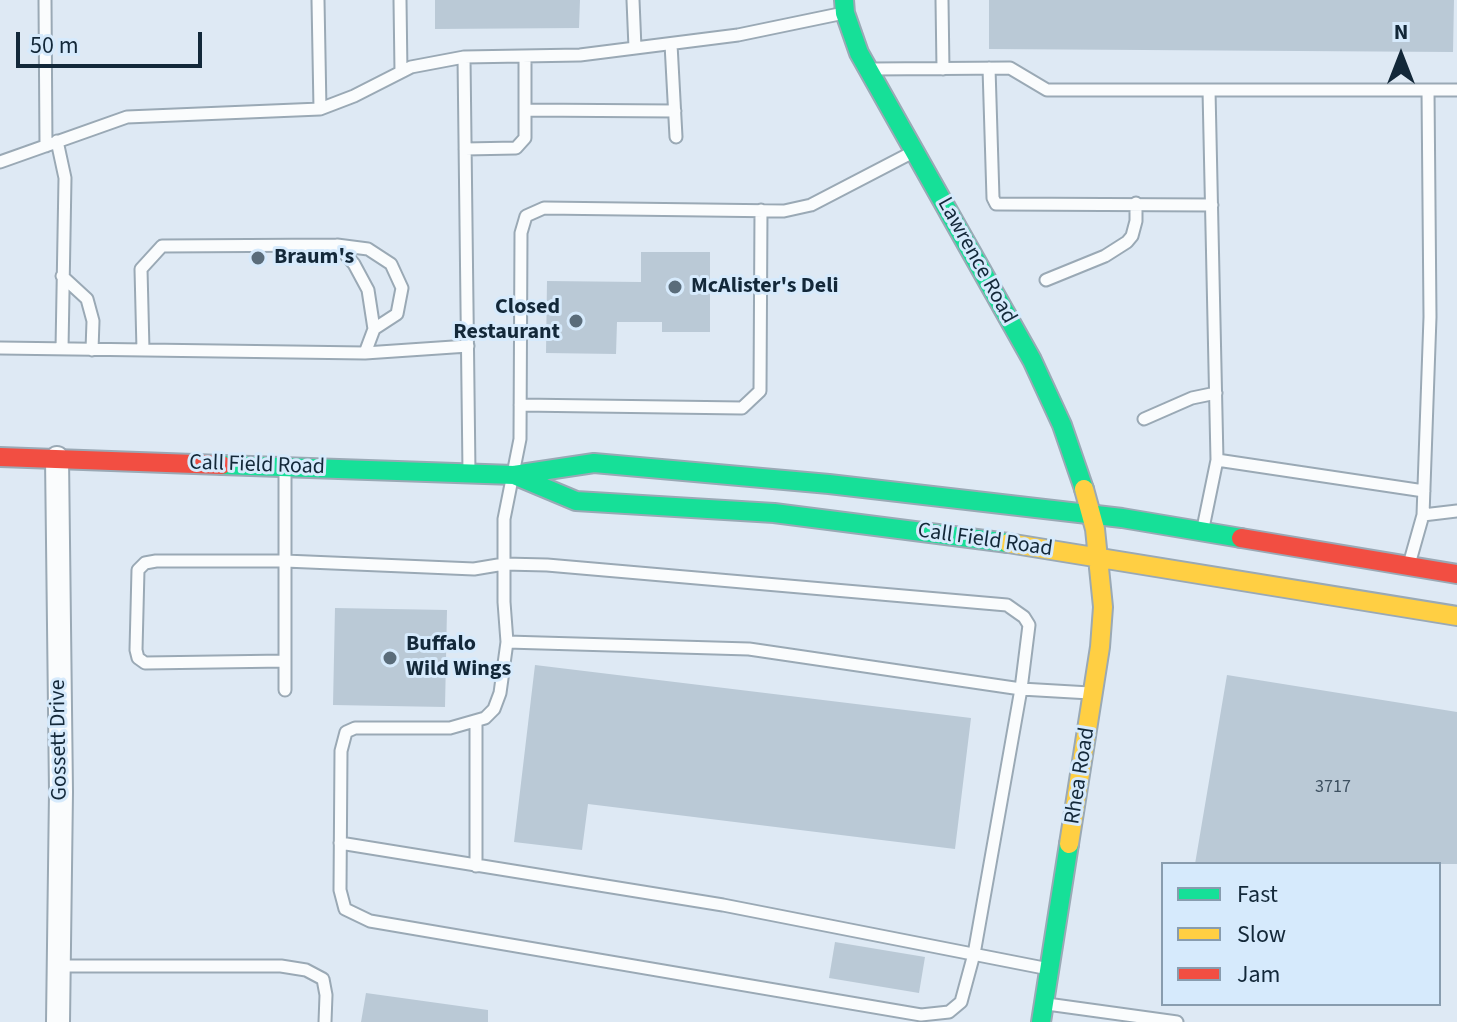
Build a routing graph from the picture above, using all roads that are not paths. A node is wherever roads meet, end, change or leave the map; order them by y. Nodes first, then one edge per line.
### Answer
1 (45, 0) edge
2 (318, 0) edge
3 (400, 0) edge
4 (633, 0) edge
5 (942, 0) edge
6 (844, 6) edge
7 (671, 44) junction
8 (635, 48) junction
9 (525, 56) junction
10 (464, 57) junction
11 (989, 68) junction
12 (869, 69) junction
13 (943, 69) junction
14 (401, 72) junction
15 (1209, 90) junction
16 (1428, 90) junction
17 (1457, 90) edge
18 (320, 109) junction
19 (525, 110) junction
20 (675, 111) junction
21 (676, 137) dead end
22 (51, 144) junction
23 (465, 149) junction
24 (915, 152) junction
25 (0, 162) edge
26 (1136, 203) junction
27 (1212, 205) junction
28 (761, 210) junction
29 (337, 245) junction
30 (62, 276) junction
31 (1046, 280) dead end
32 (374, 329) junction
33 (468, 346) junction
34 (0, 348) edge
35 (62, 349) junction
36 (92, 350) junction
37 (143, 350) junction
38 (365, 353) junction
39 (1216, 393) junction
40 (520, 405) junction
41 (1144, 419) dead end
42 (0, 457) edge
43 (57, 458) junction
44 (1217, 460) junction
45 (285, 467) junction
46 (469, 474) junction
47 (514, 475) junction
48 (1424, 491) junction
49 (1457, 511) edge
50 (1423, 515) junction
51 (1093, 522) junction
52 (1202, 531) junction
53 (1098, 558) junction
54 (285, 561) junction
55 (504, 564) junction
56 (1457, 574) edge
57 (1402, 586) junction
58 (1457, 616) edge
59 (507, 642) junction
60 (285, 661) junction
61 (1021, 689) junction
62 (285, 690) dead end
63 (1094, 693) junction
64 (476, 721) junction
65 (340, 843) junction
66 (476, 866) junction
67 (974, 954) junction
68 (59, 966) junction
69 (1049, 969) junction
70 (1042, 1013) edge
71 (58, 1022) edge
72 (325, 1022) edge
73 (1177, 1022) edge

1 - 22 lane
2 - 18 lane
3 - 14 lane
4 - 8 lane
5 - 13 lane
6 - 7 lane
6 - 12 main road, Lawrence Road
7 - 8 lane
7 - 20 lane
8 - 9 lane
9 - 10 lane
9 - 19 lane
10 - 14 lane
10 - 23 lane
11 - 13 lane
11 - 15 lane
11 - 26 lane
12 - 13 lane
12 - 24 main road, Lawrence Road
14 - 18 lane
15 - 16 lane
15 - 27 lane
16 - 17 lane
16 - 48 lane
18 - 22 lane
19 - 20 lane
19 - 23 lane
20 - 21 lane
22 - 25 lane
22 - 30 lane
23 - 33 lane
24 - 28 lane
24 - 51 main road, Lawrence Road
26 - 27 lane
26 - 31 lane
27 - 39 lane
28 - 40 lane
28 - 40 lane
29 - 32 lane
29 - 32 lane
29 - 37 lane
30 - 35 lane
30 - 36 lane
32 - 38 lane
33 - 38 lane
33 - 46 lane
34 - 35 lane
35 - 36 lane
36 - 37 lane
37 - 38 lane
39 - 41 lane
39 - 44 lane
40 - 47 lane
42 - 43 main road, Call Field Road
43 - 45 main road, Call Field Road
43 - 68 street, Gossett Drive
44 - 48 lane
44 - 52 lane
45 - 46 main road, Call Field Road
45 - 54 lane
46 - 47 main road, Call Field Road
47 - 51 main road, Call Field Road
47 - 53 main road, Call Field Road
47 - 55 lane
48 - 50 lane
49 - 50 lane
50 - 57 lane
51 - 52 main road, Call Field Road
51 - 53 main road, Rhea Road
52 - 57 main road, Call Field Road
53 - 57 main road, Call Field Road
53 - 63 main road, Rhea Road
54 - 55 lane
54 - 60 lane
54 - 60 lane
55 - 59 lane
55 - 61 lane
56 - 57 main road, Call Field Road
57 - 58 main road, Call Field Road
59 - 61 lane
59 - 64 lane
60 - 62 lane
61 - 63 lane
61 - 67 lane
63 - 69 main road, Rhea Road
64 - 65 lane
64 - 66 lane
65 - 66 lane
65 - 67 lane
66 - 67 lane
67 - 69 lane
68 - 71 street, Gossett Drive
68 - 72 lane
69 - 70 main road, Rhea Road
70 - 73 lane

